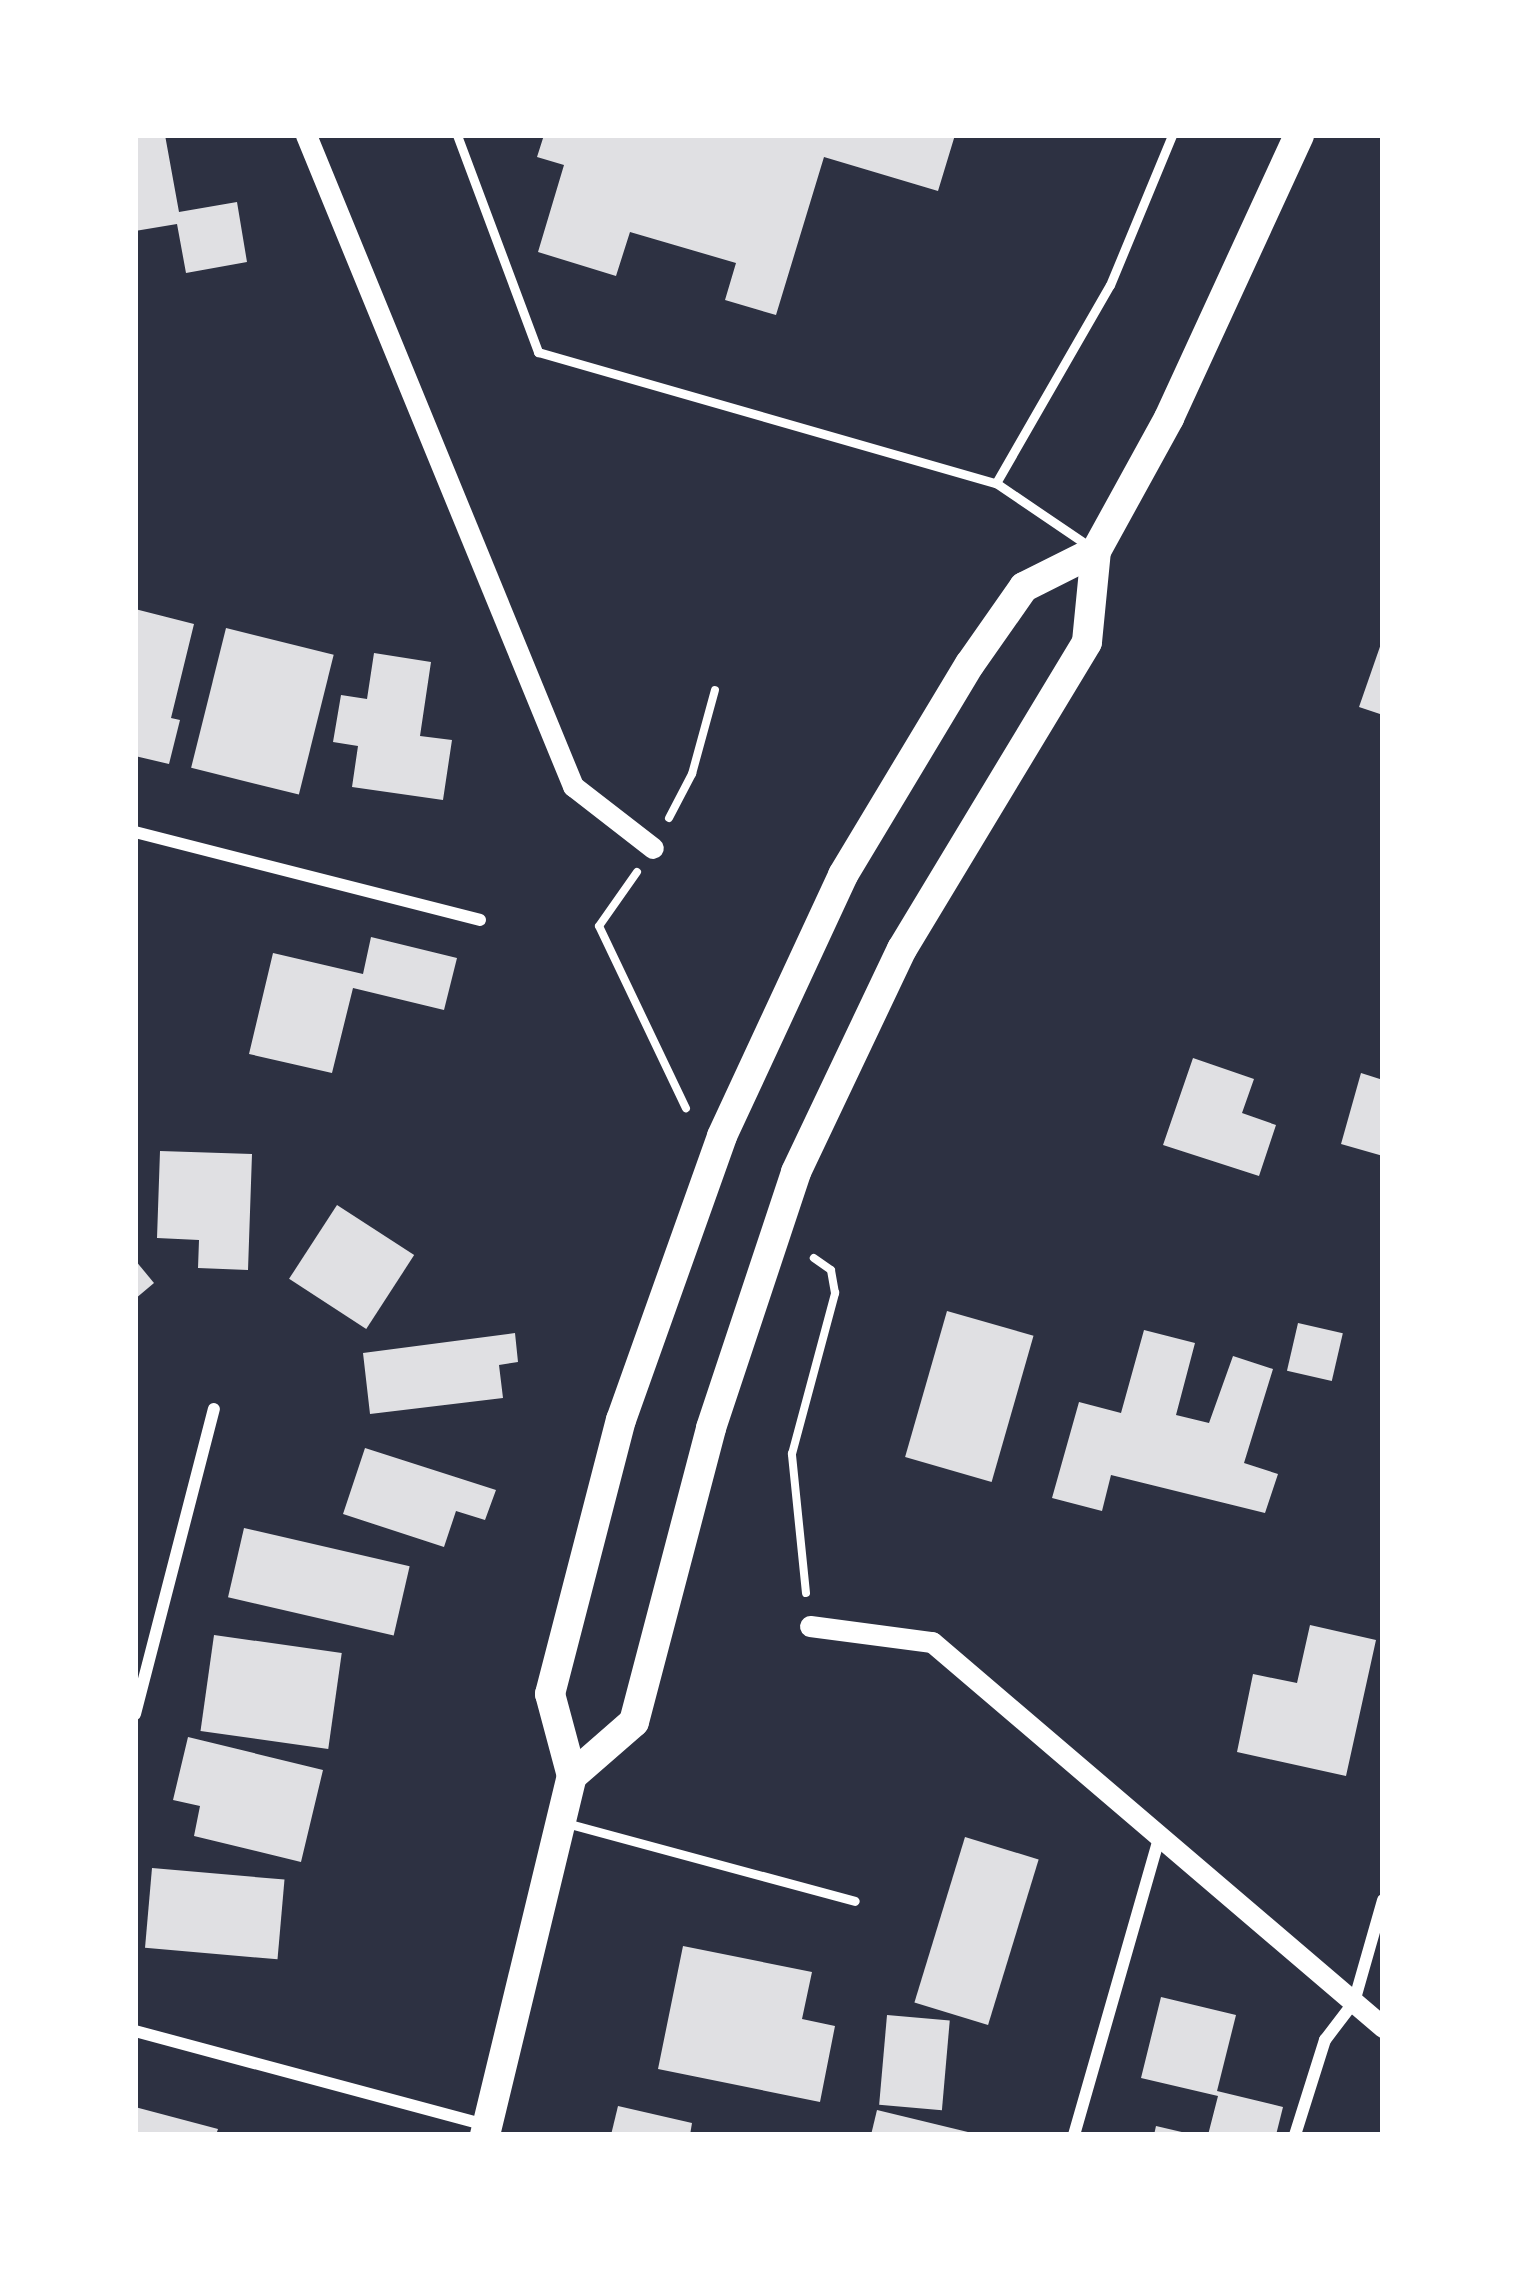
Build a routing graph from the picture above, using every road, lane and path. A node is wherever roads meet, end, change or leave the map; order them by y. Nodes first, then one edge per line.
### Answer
1 (306, 135) edge
2 (457, 135) edge
3 (1172, 135) edge
4 (1298, 135) edge
5 (996, 483) junction
6 (1096, 551) junction
7 (715, 691) dead end
8 (135, 832) edge
9 (653, 848) junction
10 (480, 920) dead end
11 (686, 1108) dead end
12 (814, 1258) dead end
13 (214, 1409) dead end
14 (810, 1626) joint
15 (135, 1714) edge
16 (572, 1776) junction
17 (560, 1821) junction
18 (1159, 1838) junction
19 (1383, 1900) edge
20 (855, 1901) dead end
21 (1354, 2002) junction
22 (1383, 2027) edge
23 (135, 2031) edge
24 (486, 2130) edge
25 (1074, 2135) edge
26 (1295, 2135) edge

1 - 9 street
2 - 5 lane
3 - 5 lane
4 - 6 main road
5 - 6 lane
6 - 16 main road
6 - 16 main road
7 - 9 path
8 - 10 street
9 - 11 path
12 - 14 path
13 - 15 street
14 - 18 street
16 - 17 main road
17 - 20 lane
17 - 24 main road
18 - 21 street
18 - 25 street
19 - 21 street
21 - 22 street
21 - 26 street
23 - 24 street

